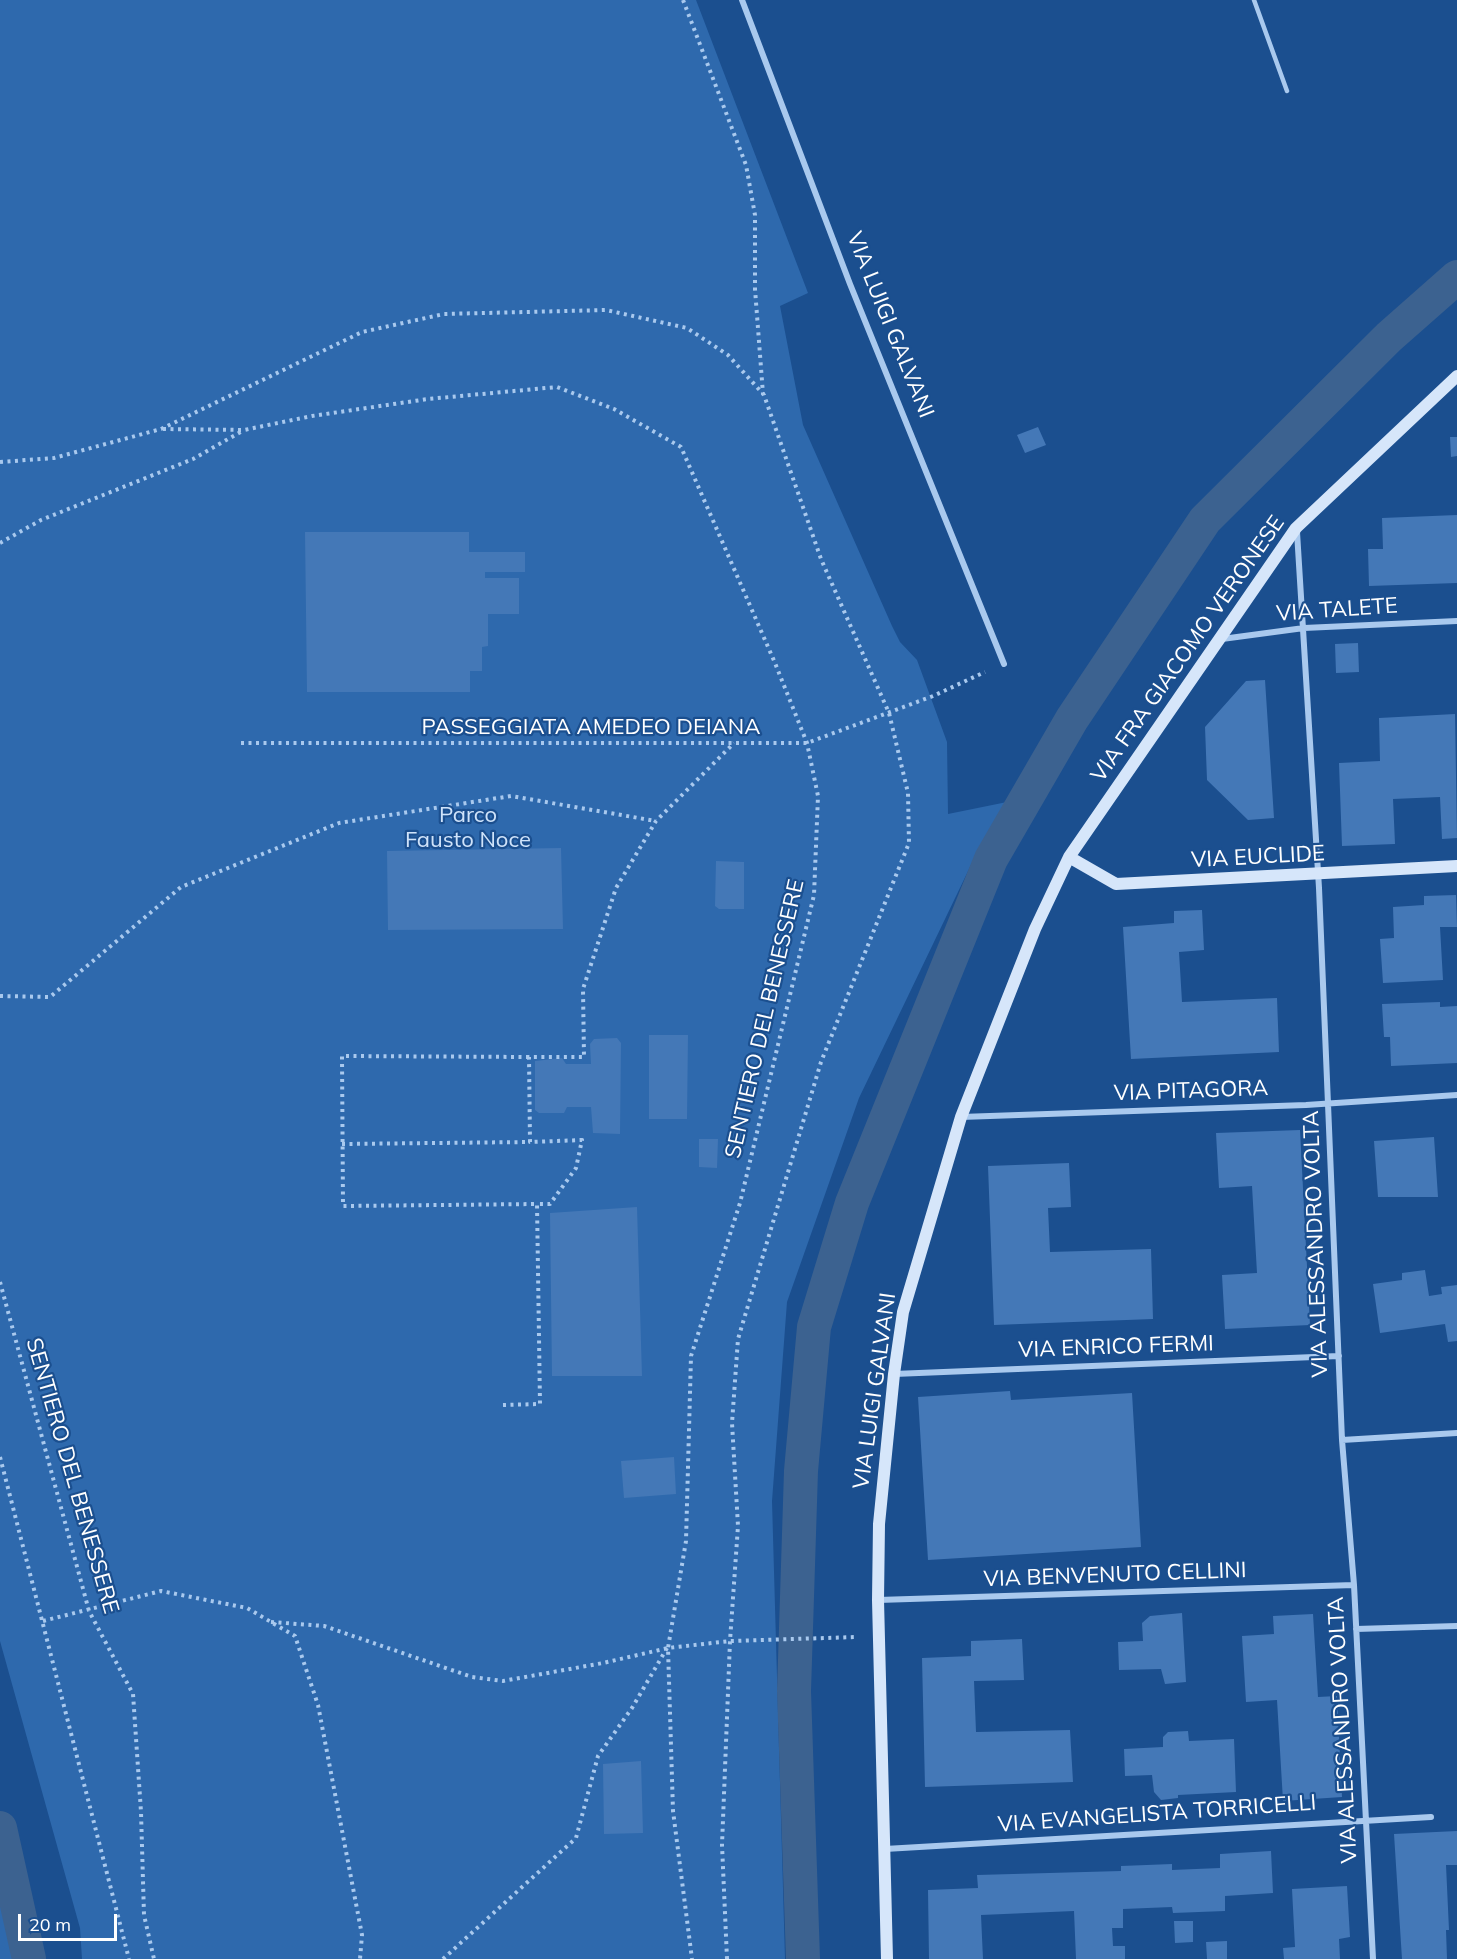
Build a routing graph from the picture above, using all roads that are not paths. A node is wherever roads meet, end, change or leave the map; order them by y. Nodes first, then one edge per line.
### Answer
1 (742, 0) edge
2 (1254, 0) edge
3 (1287, 91) dead end
4 (1457, 376) edge
5 (1296, 528) junction
6 (1457, 621) edge
7 (1304, 628) junction
8 (1219, 639) junction
9 (1004, 664) road end
10 (1069, 857) junction
11 (1457, 866) edge
12 (1318, 876) junction
13 (1457, 1095) edge
14 (1329, 1104) junction
15 (962, 1118) junction
16 (1339, 1356) junction
17 (894, 1374) junction
18 (1457, 1433) edge
19 (1342, 1440) junction
20 (1354, 1585) junction
21 (878, 1600) junction
22 (1457, 1626) edge
23 (1356, 1629) junction
24 (1431, 1817) dead end
25 (1366, 1820) junction
26 (885, 1849) junction
27 (887, 1959) edge
28 (1373, 1959) edge

1 - 9 street, VIA LUIGI GALVANI
2 - 3 lane
4 - 5 street, VIA FRA GIACOMO VERONESE
5 - 7 street, VIA ALESSANDRO VOLTA
5 - 8 street, VIA FRA GIACOMO VERONESE
6 - 7 street, VIA TALETE
7 - 8 street, VIA TALETE
7 - 12 street, VIA ALESSANDRO VOLTA
8 - 10 street, VIA FRA GIACOMO VERONESE
10 - 12 street, VIA EUCLIDE
10 - 15 street, VIA LUIGI GALVANI
11 - 12 street, VIA EUCLIDE
12 - 14 street, VIA ALESSANDRO VOLTA
13 - 14 street, VIA PITAGORA
14 - 15 street, VIA PITAGORA
14 - 16 street, VIA ALESSANDRO VOLTA
15 - 17 street, VIA LUIGI GALVANI
16 - 17 street, VIA ENRICO FERMI
16 - 19 street, VIA ALESSANDRO VOLTA
17 - 21 street, VIA LUIGI GALVANI
18 - 19 street
19 - 20 street, VIA ALESSANDRO VOLTA
20 - 21 street, VIA BENVENUTO CELLINI
20 - 23 street, VIA ALESSANDRO VOLTA
21 - 26 street, VIA LUIGI GALVANI
22 - 23 street
23 - 25 street, VIA ALESSANDRO VOLTA
24 - 25 street, VIA EVANGELISTA TORRICELLI
25 - 26 street, VIA EVANGELISTA TORRICELLI
25 - 28 street, VIA ALESSANDRO VOLTA
26 - 27 street, VIA LUIGI GALVANI

